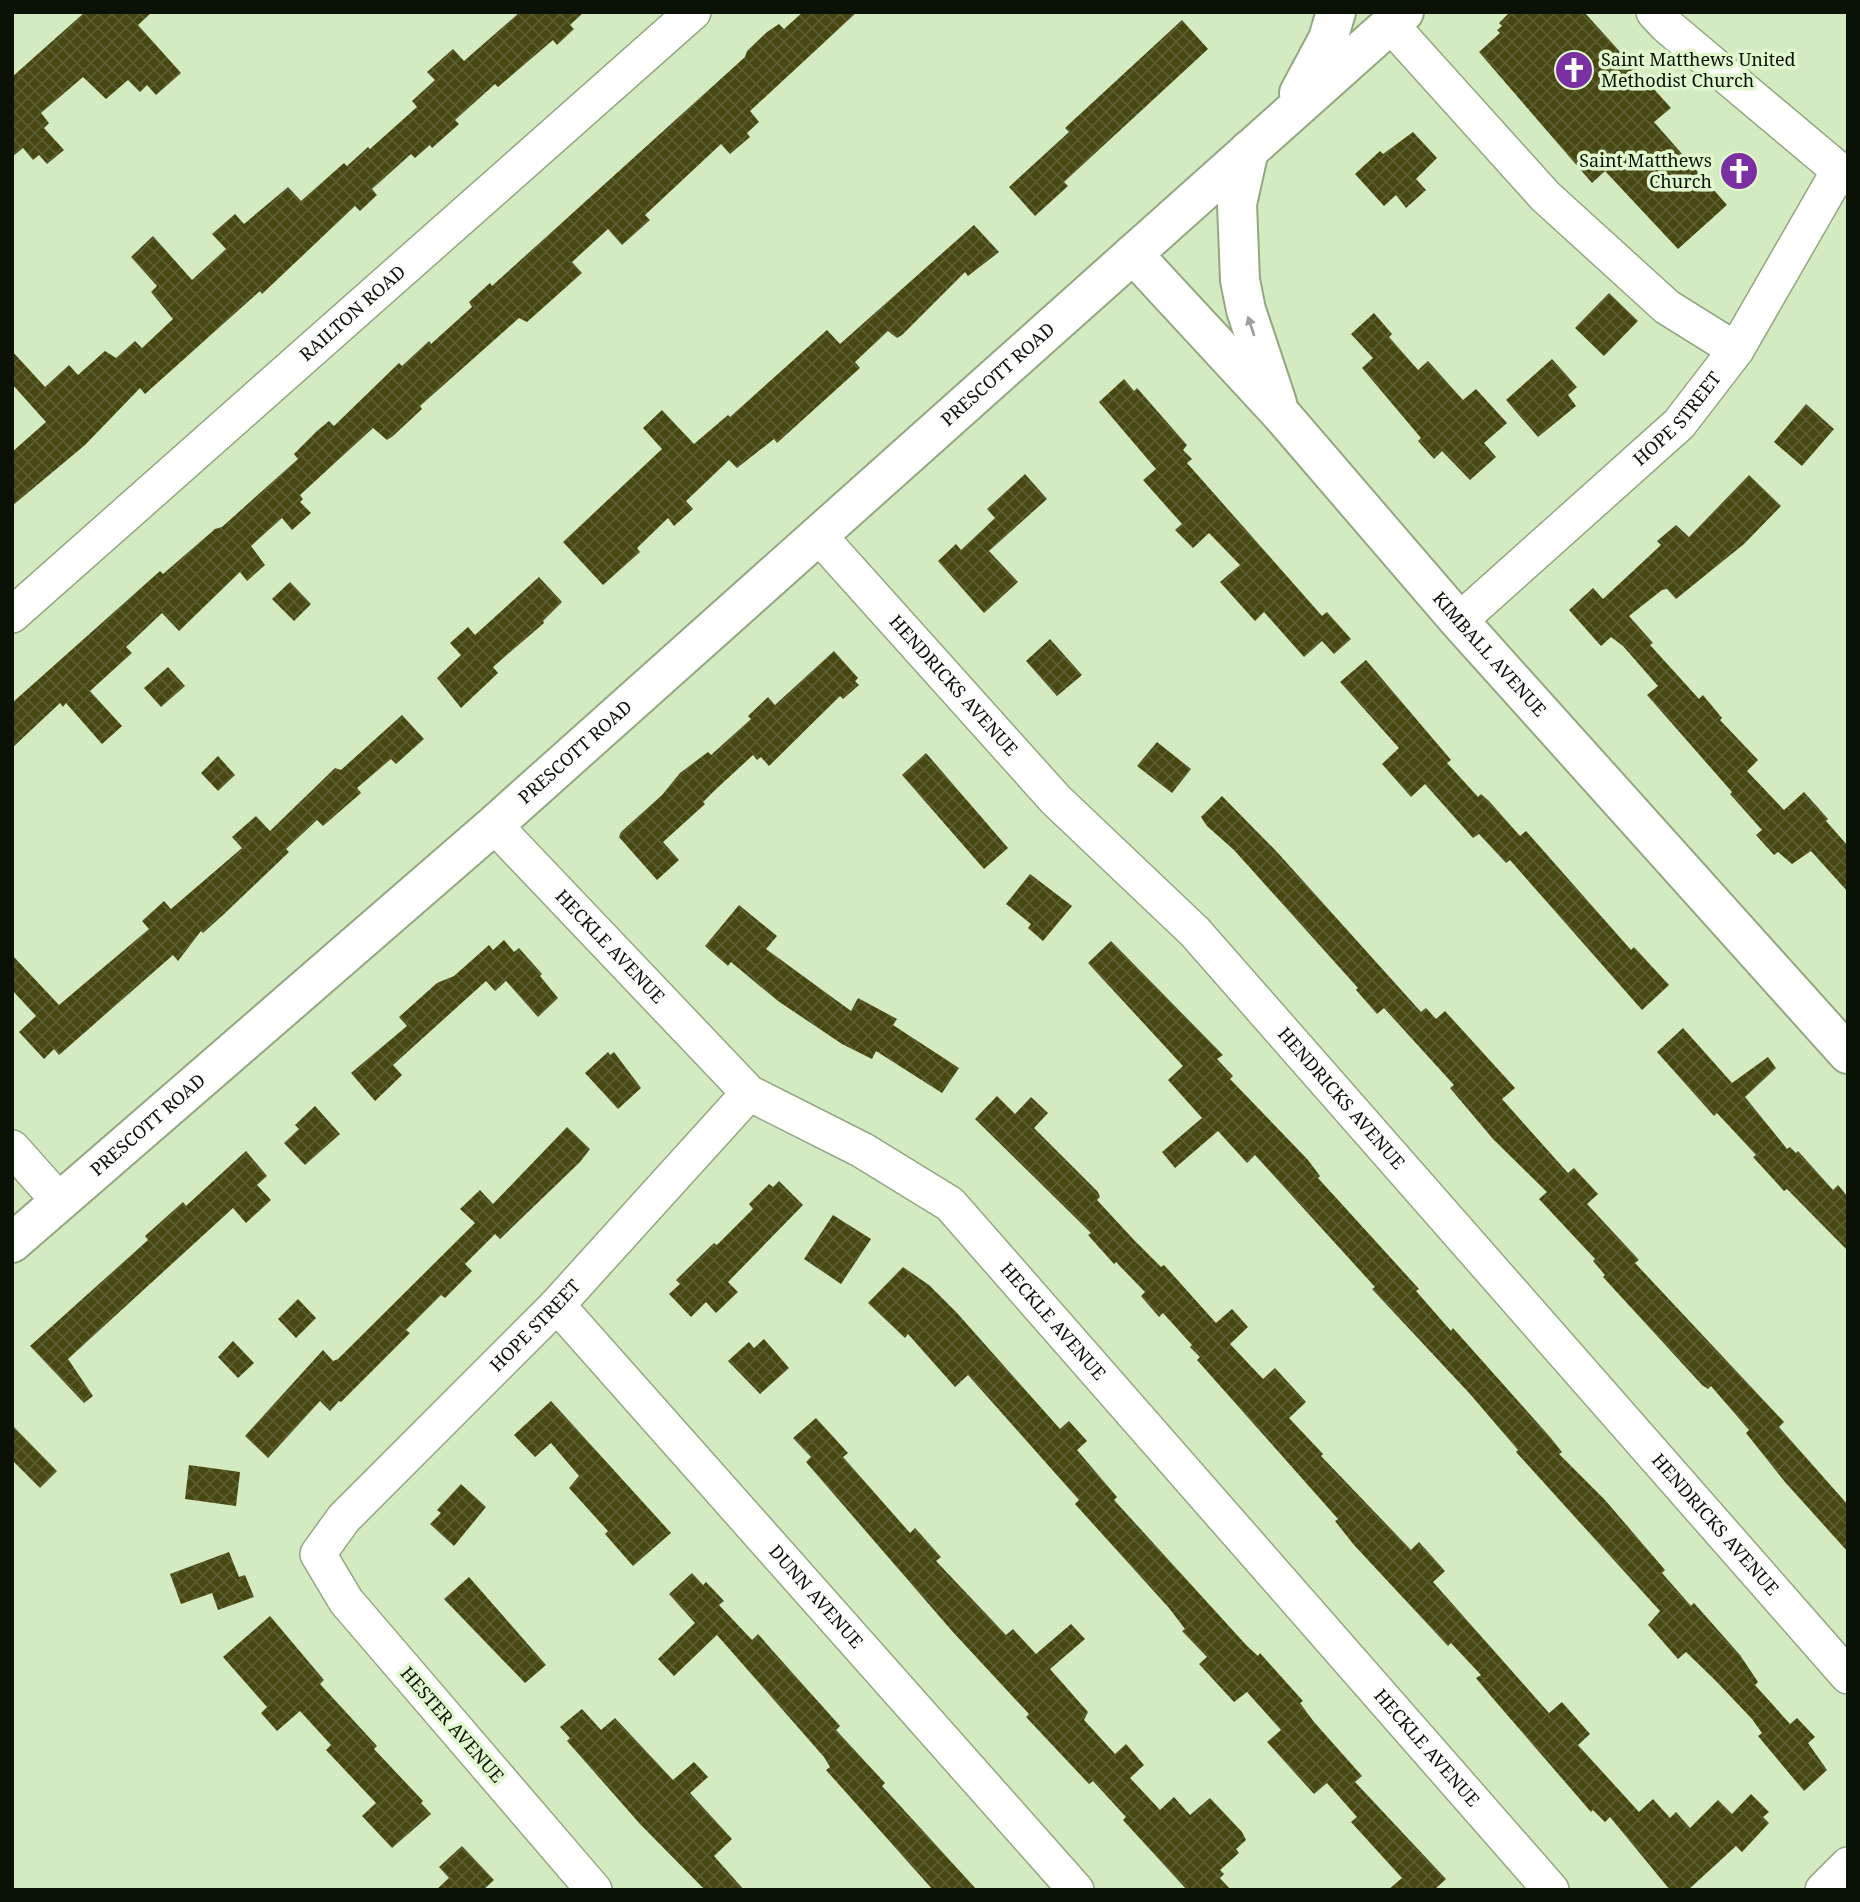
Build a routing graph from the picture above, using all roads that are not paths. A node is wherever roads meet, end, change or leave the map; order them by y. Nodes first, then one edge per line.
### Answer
1 (693, 12) edge
2 (1336, 12) edge
3 (1654, 12) edge
4 (1397, 18) edge
5 (1285, 118) junction
6 (1249, 150) junction
7 (1843, 174) edge
8 (1133, 254) junction
9 (1736, 350) junction
10 (1280, 414) junction
11 (820, 536) junction
12 (12, 615) edge
13 (1459, 621) junction
14 (494, 825) junction
15 (1848, 1054) edge
16 (749, 1093) junction
17 (12, 1148) edge
18 (60, 1202) junction
19 (12, 1244) edge
20 (557, 1305) junction
21 (318, 1554) joint
22 (1848, 1676) edge
23 (1848, 1865) edge
24 (594, 1890) edge
25 (1076, 1890) edge
26 (1551, 1890) edge
27 (1823, 1890) edge

1 - 12 street, RAILTON ROAD
2 - 5 main road
3 - 7 street
4 - 5 main road
4 - 9 street
5 - 6 main road, PRESCOTT ROAD
6 - 8 main road, PRESCOTT ROAD
10 -> 6 main road
7 - 9 street, HOPE STREET
8 - 10 main road, KIMBALL AVENUE
8 - 11 main road, PRESCOTT ROAD
9 - 13 street, HOPE STREET
10 - 13 main road, KIMBALL AVENUE
11 - 14 main road, PRESCOTT ROAD
11 - 22 street, HENDRICKS AVENUE
13 - 15 main road, KIMBALL AVENUE
14 - 16 street, HECKLE AVENUE
14 - 18 main road, PRESCOTT ROAD
16 - 20 street, HOPE STREET
16 - 26 street, HECKLE AVENUE
17 - 18 street
18 - 19 main road, PRESCOTT ROAD
20 - 21 street, HOPE STREET
20 - 25 street, DUNN AVENUE
21 - 24 street, HESTER AVENUE
23 - 27 street

